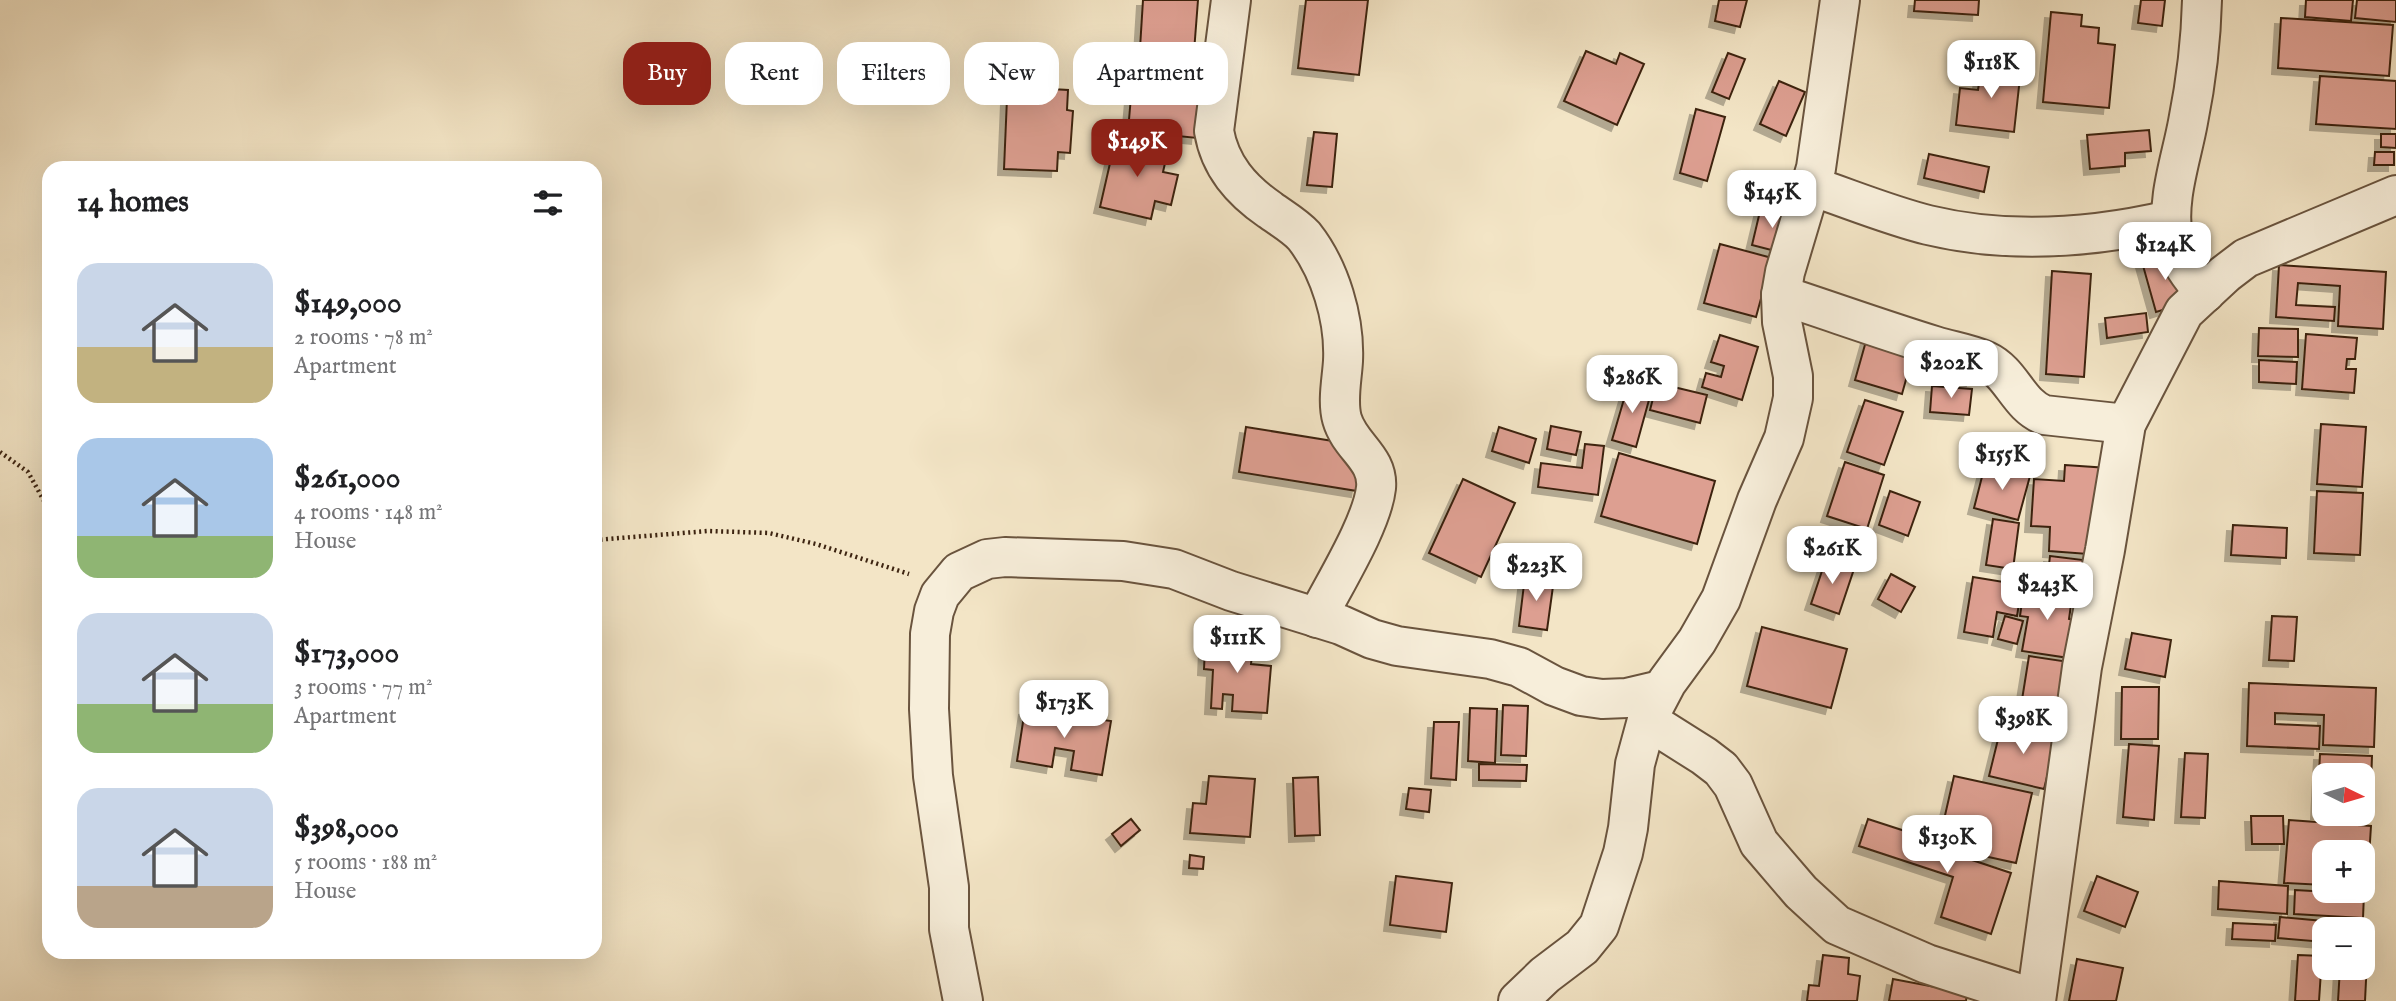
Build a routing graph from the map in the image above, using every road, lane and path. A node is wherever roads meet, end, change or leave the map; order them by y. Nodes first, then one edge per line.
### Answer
1 (1231, 0) edge
2 (1840, 0) edge
3 (2202, 0) edge
4 (1811, 186) junction
5 (2396, 195) edge
6 (2171, 220) junction
7 (2205, 293) junction
8 (1782, 295) junction
9 (2126, 424) junction
10 (0, 452) edge
11 (42, 497) edge
12 (602, 539) edge
13 (948, 583) junction
14 (1317, 618) junction
15 (1654, 705) junction
16 (2036, 1000) edge
17 (963, 1001) edge
18 (1518, 1001) edge

1 - 14 street
2 - 4 street
3 - 6 street
4 - 6 street
4 - 8 street
5 - 7 street
6 - 7 street
7 - 9 street
8 - 9 street
8 - 15 street
9 - 16 street
10 - 11 path
12 - 13 path
13 - 14 street
13 - 17 street
14 - 15 street
15 - 16 street
15 - 18 street

